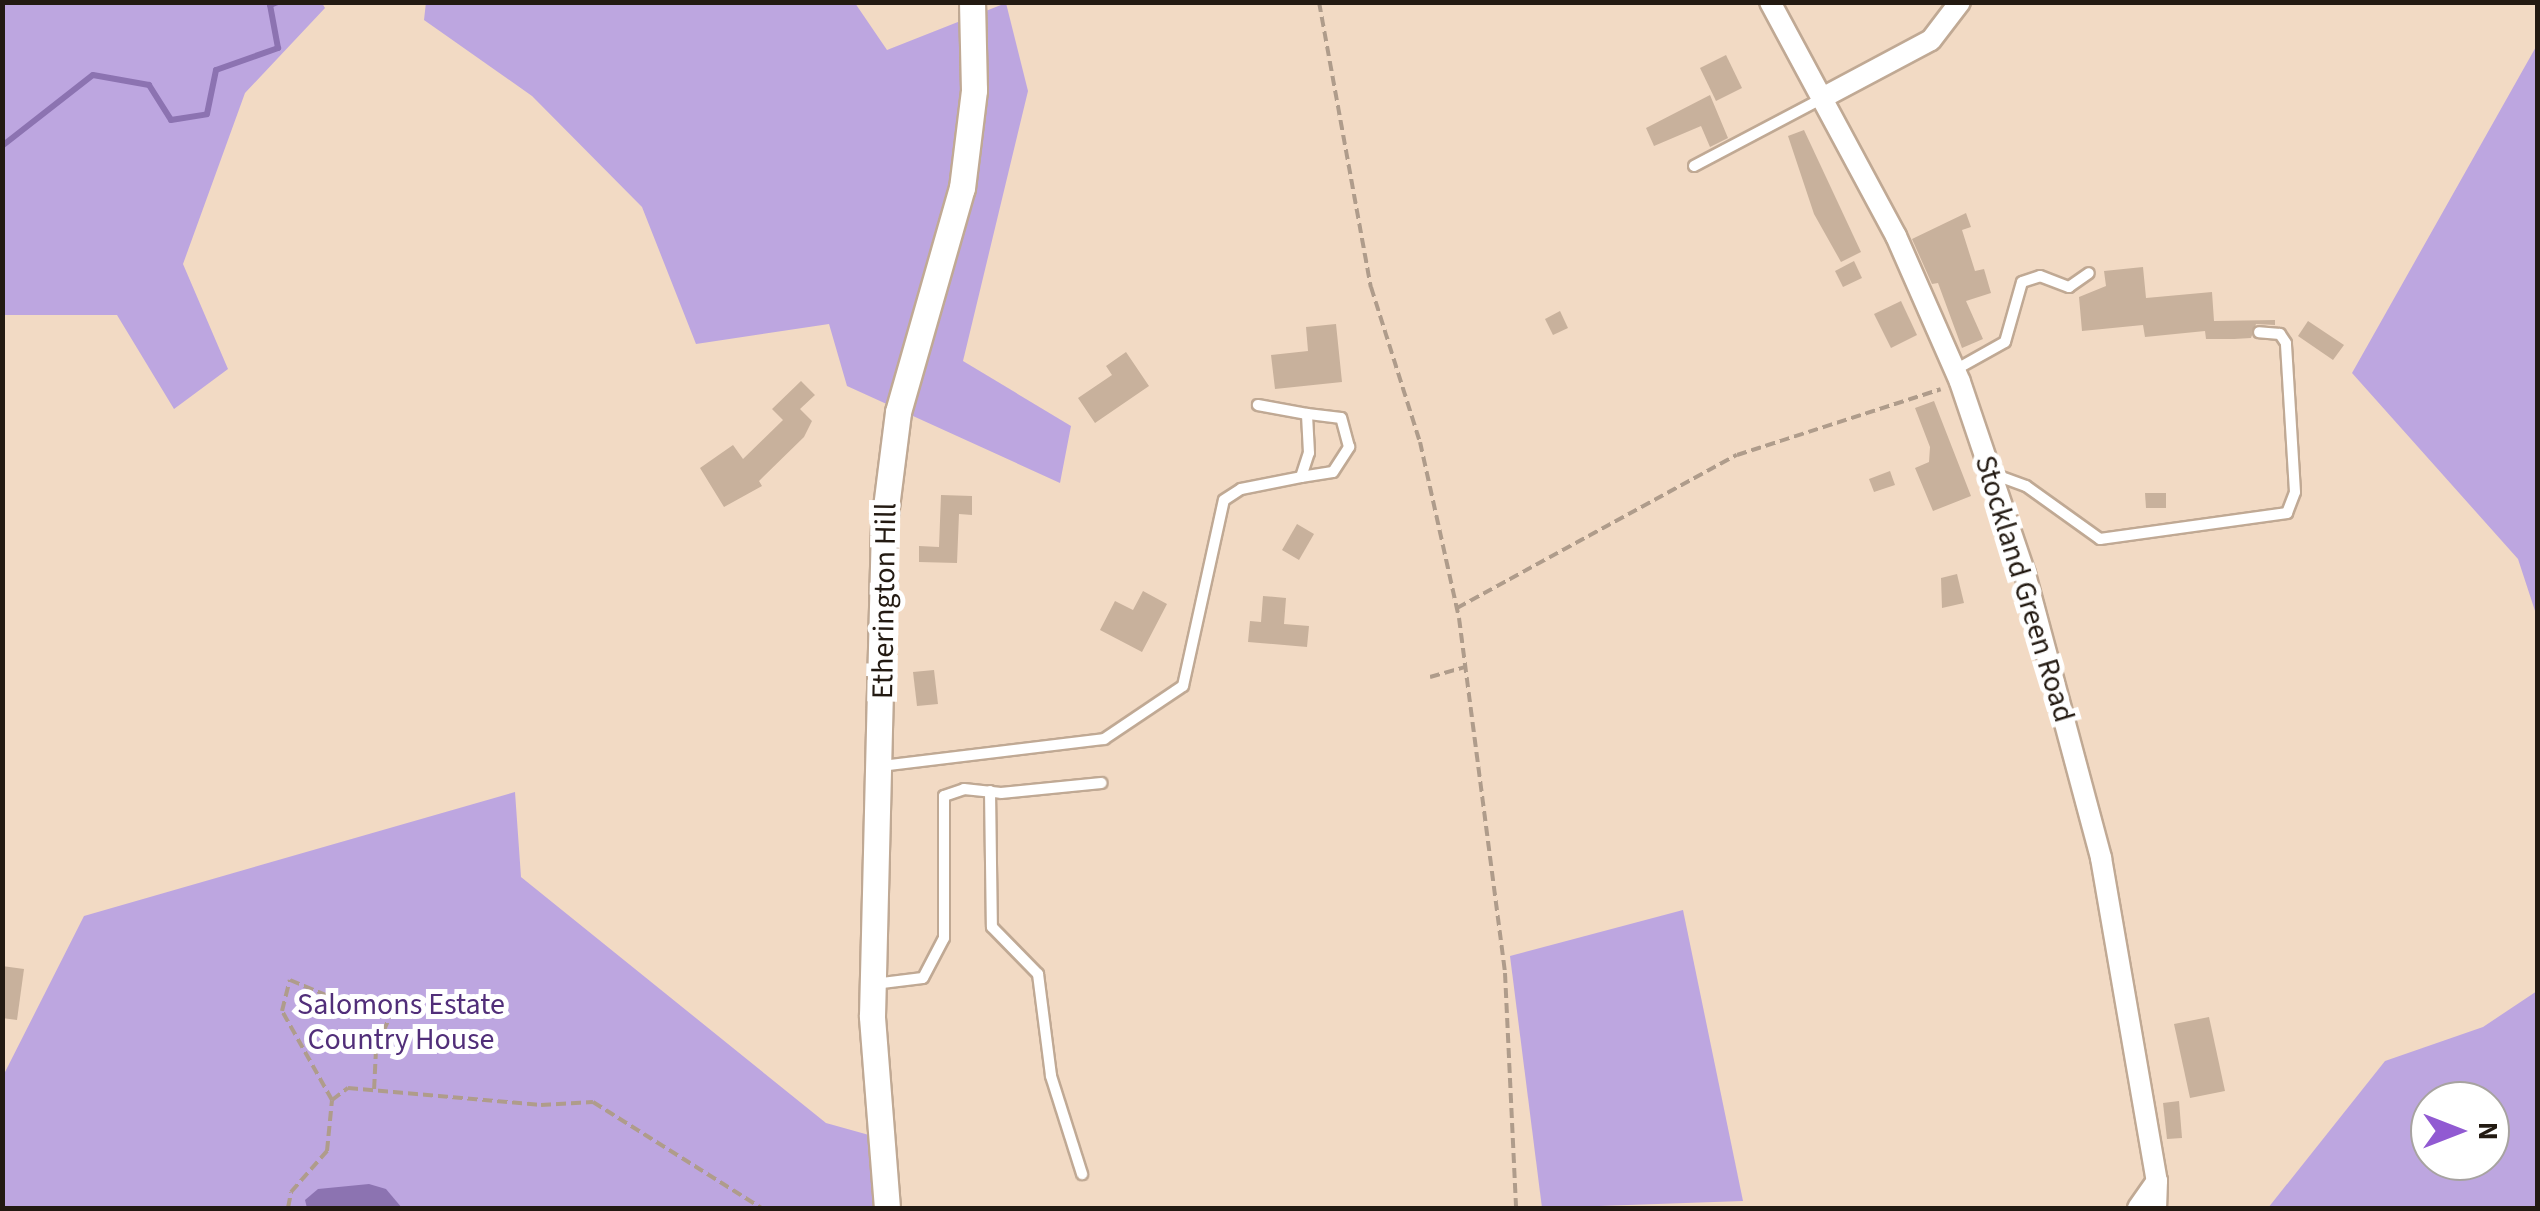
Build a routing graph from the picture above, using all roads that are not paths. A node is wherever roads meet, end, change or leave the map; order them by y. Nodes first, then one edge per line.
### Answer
1 (972, 2) edge
2 (1770, 2) edge
3 (1960, 2) edge
4 (1824, 97) junction
5 (1694, 166) dead end
6 (2089, 274) dead end
7 (2259, 332) dead end
8 (1958, 376) junction
9 (1258, 405) dead end
10 (1308, 414) junction
11 (1992, 474) junction
12 (1301, 477) junction
13 (881, 766) junction
14 (1102, 784) dead end
15 (990, 791) junction
16 (873, 984) junction
17 (1082, 1174) dead end
18 (2157, 1181) junction
19 (887, 1208) edge
20 (2138, 1208) edge
21 (2156, 1208) edge

1 - 13 street, Etherington Hill
2 - 4 street, Stockland Green Road
3 - 4 street
4 - 5 lane
4 - 8 street, Stockland Green Road
6 - 8 lane
7 - 11 lane
8 - 11 street, Stockland Green Road
9 - 10 lane
10 - 12 lane
10 - 12 lane
11 - 18 street, Stockland Green Road
12 - 13 lane
13 - 16 street, Etherington Hill
14 - 15 lane
15 - 16 lane
15 - 17 lane
16 - 19 street, Etherington Hill
18 - 20 street
18 - 21 street, Stockland Green Road

